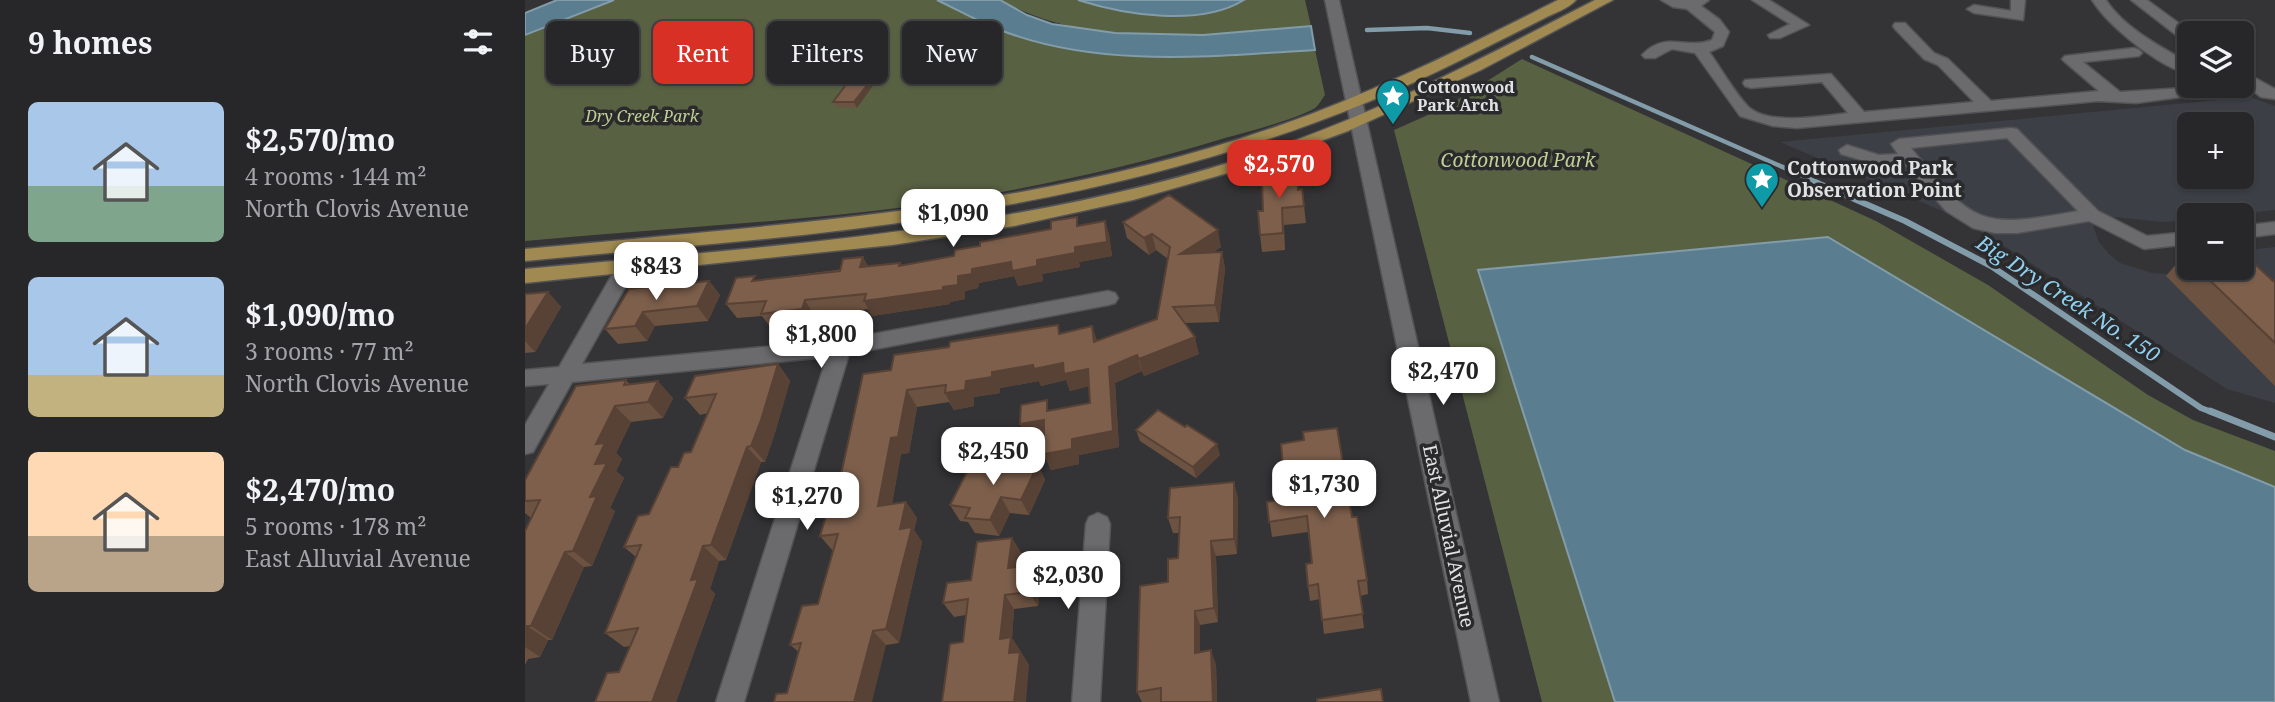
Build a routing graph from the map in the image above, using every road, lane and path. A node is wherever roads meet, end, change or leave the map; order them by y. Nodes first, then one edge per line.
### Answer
1 (1332, 0) edge
2 (1569, 0) edge
3 (1606, 0) edge
4 (1668, 0) edge
5 (1759, 0) edge
6 (2018, 0) edge
7 (2099, 0) edge
8 (2138, 0) edge
9 (1694, 2) edge
10 (1974, 9) dead end
11 (1900, 26) dead end
12 (2177, 29) edge
13 (1775, 35) dead end
14 (1700, 50) junction
15 (2134, 53) dead end
16 (1650, 55) dead end
17 (2177, 62) edge
18 (1751, 83) dead end
19 (2254, 83) edge
20 (2177, 93) edge
21 (2271, 94) edge
22 (2116, 97) junction
23 (1987, 106) junction
24 (1357, 112) junction
25 (1860, 117) junction
26 (1847, 150) dead end
27 (1911, 158) junction
28 (2092, 215) junction
29 (898, 218) junction
30 (2275, 228) edge
31 (2254, 231) edge
32 (2177, 239) edge
33 (525, 254) edge
34 (627, 266) junction
35 (525, 276) edge
36 (1108, 298) dead end
37 (840, 348) junction
38 (564, 373) junction
39 (525, 378) edge
40 (525, 445) edge
41 (1098, 523) dead end
42 (730, 702) edge
43 (1086, 702) edge
44 (1485, 702) edge

1 - 24 street, East Alluvial Avenue
2 - 24 main road
3 - 24 main road
4 - 9 street
5 - 13 street
6 - 10 street
7 - 17 street
8 - 12 street
9 - 14 street
11 - 23 street
14 - 16 street
14 - 25 street
15 - 22 street
18 - 25 street
19 - 21 street
20 - 22 street
22 - 23 street
23 - 25 street
24 - 29 main road
24 - 34 main road
24 - 44 street, East Alluvial Avenue
26 - 27 street
27 - 28 street
27 - 28 street
28 - 32 street
29 - 33 main road
29 - 34 main road
30 - 31 street
34 - 35 main road
34 - 38 street
36 - 37 street
37 - 38 street
37 - 42 street
38 - 39 street
38 - 40 street
41 - 43 street

